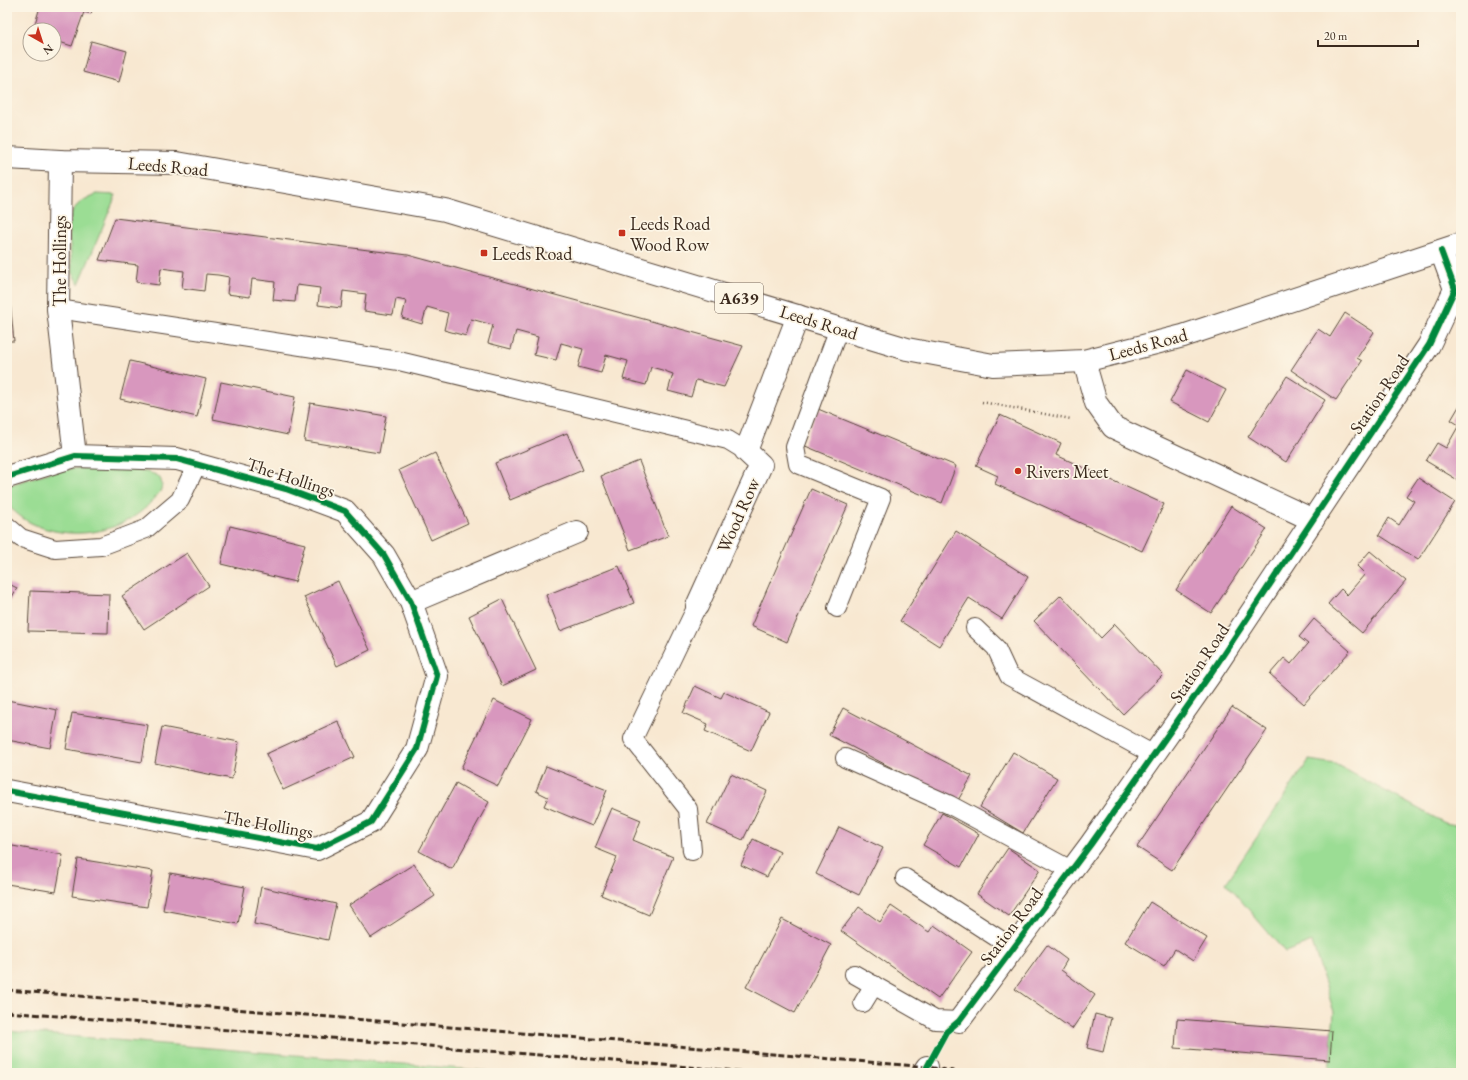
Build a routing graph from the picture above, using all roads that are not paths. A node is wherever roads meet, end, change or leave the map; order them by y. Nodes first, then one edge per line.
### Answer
1 (7, 158) edge
2 (60, 161) junction
3 (1451, 247) edge
4 (58, 309) junction
5 (798, 316) junction
6 (839, 328) junction
7 (1084, 361) junction
8 (746, 451) junction
9 (76, 456) junction
10 (196, 464) junction
11 (7, 477) edge
12 (1313, 520) junction
13 (7, 526) edge
14 (577, 532) dead end
15 (411, 602) junction
16 (697, 606) joint
17 (837, 608) dead end
18 (975, 628) dead end
19 (1154, 755) junction
20 (845, 758) dead end
21 (7, 791) edge
22 (692, 851) dead end
23 (1072, 870) junction
24 (905, 878) dead end
25 (1014, 948) junction
26 (854, 974) dead end
27 (874, 985) junction
28 (863, 1003) dead end
29 (959, 1021) joint

1 - 2 street, Leeds Road / A639
2 - 4 street, The Hollings
2 - 5 street, Leeds Road / A639
3 - 7 street, Leeds Road / A639
3 - 12 street, Station Road
4 - 8 lane
4 - 9 street, The Hollings
5 - 6 street, Leeds Road / A639
5 - 8 street, Wood Row
6 - 7 street, Leeds Road / A639
6 - 17 lane
7 - 12 street
8 - 16 street, Wood Row
9 - 10 street, The Hollings
9 - 11 street, The Hollings
10 - 13 lane
10 - 15 street, The Hollings
12 - 19 street, Station Road
14 - 15 street
15 - 21 street, The Hollings
16 - 22 lane
18 - 19 lane
19 - 23 street, Station Road
20 - 23 lane
23 - 25 street, Station Road
24 - 25 lane
25 - 29 street, Station Road
26 - 27 lane
27 - 28 lane
27 - 29 lane

